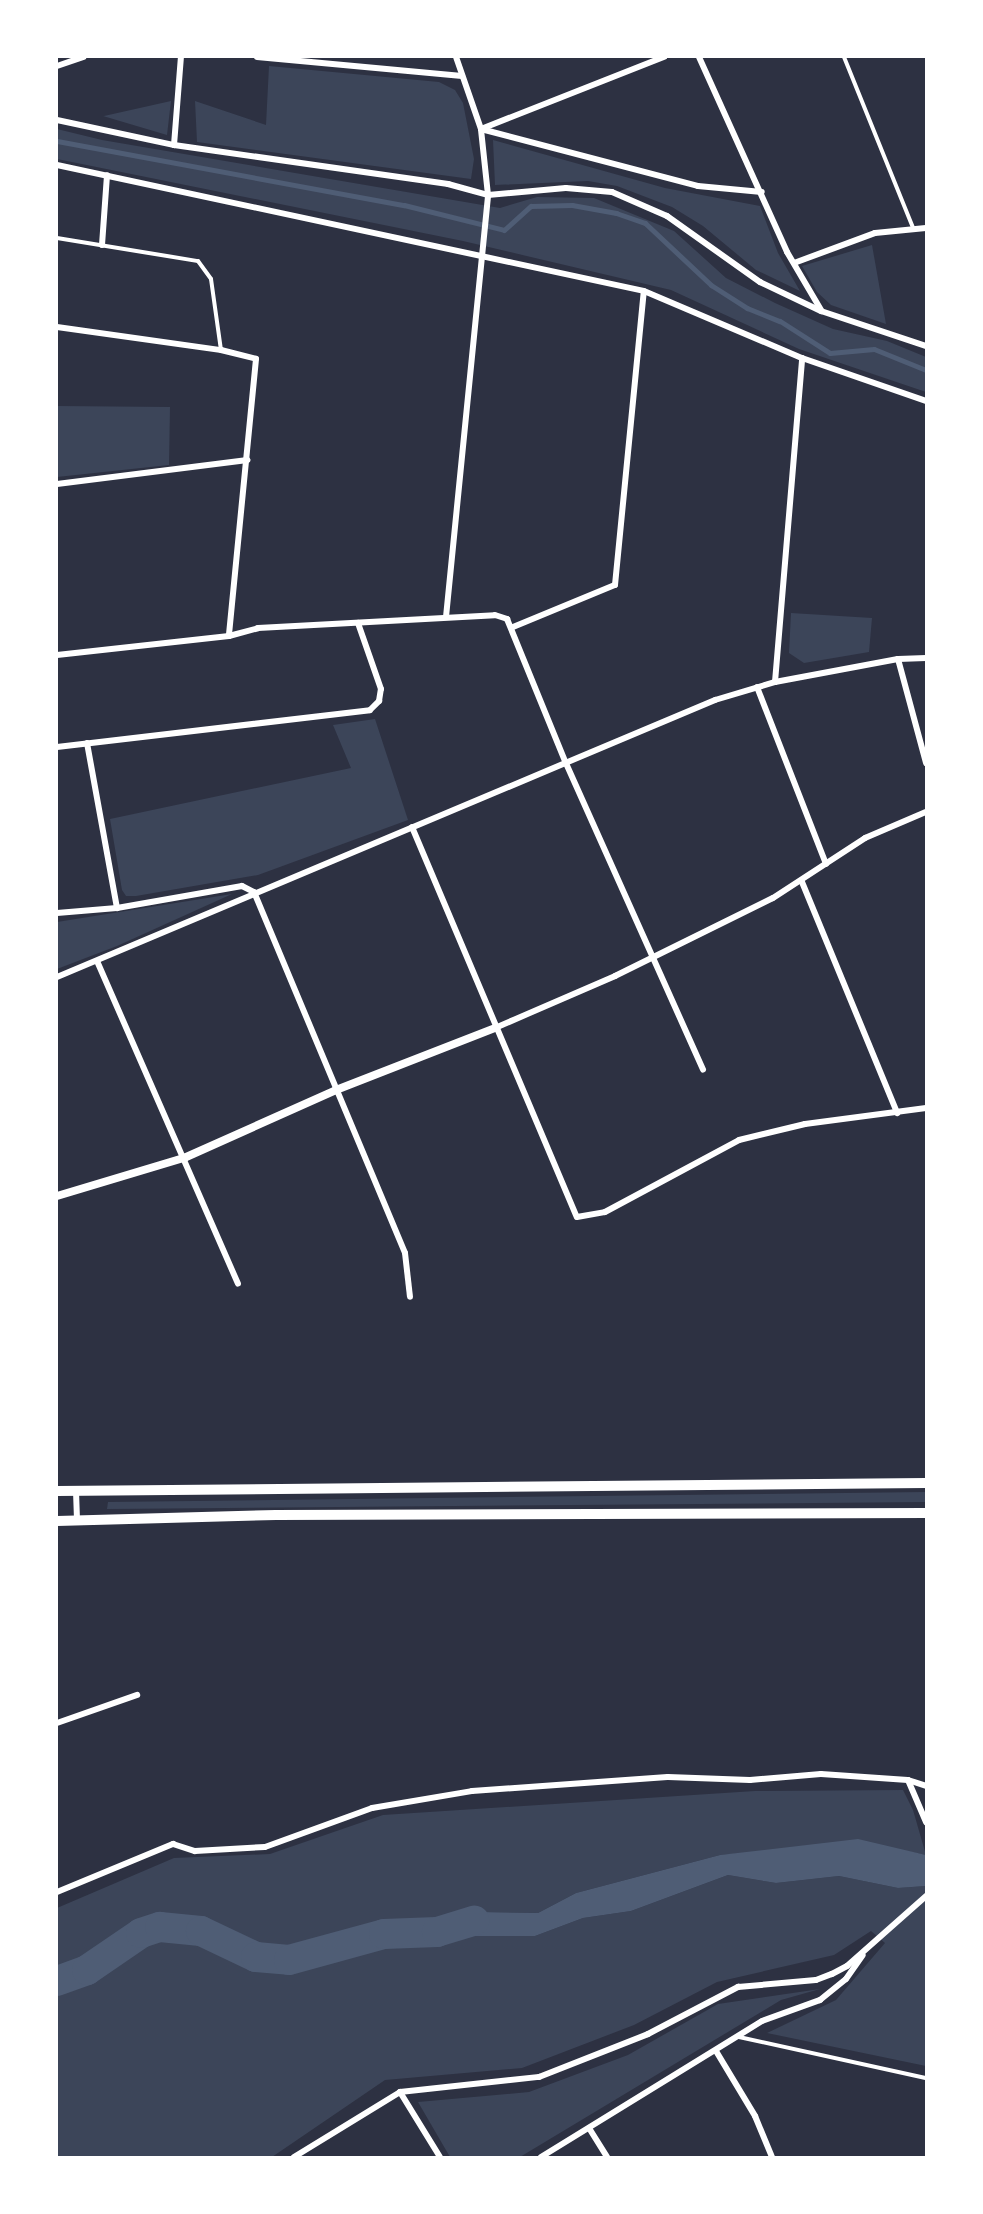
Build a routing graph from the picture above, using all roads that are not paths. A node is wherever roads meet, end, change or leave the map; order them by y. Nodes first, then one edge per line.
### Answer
1 (83, 57) edge
2 (181, 57) edge
3 (257, 57) edge
4 (456, 57) edge
5 (664, 57) edge
6 (699, 57) edge
7 (844, 57) edge
8 (57, 66) edge
9 (462, 76) junction
10 (57, 120) edge
11 (481, 129) junction
12 (174, 145) junction
13 (57, 165) edge
14 (107, 175) junction
15 (762, 192) junction
16 (488, 195) junction
17 (913, 228) junction
18 (926, 228) edge
19 (57, 238) edge
20 (102, 245) junction
21 (482, 254) junction
22 (794, 263) junction
23 (644, 291) junction
24 (821, 311) junction
25 (57, 327) edge
26 (926, 346) edge
27 (221, 350) junction
28 (802, 358) junction
29 (926, 400) edge
30 (247, 460) junction
31 (57, 484) edge
32 (446, 617) junction
33 (358, 623) junction
34 (513, 627) junction
35 (229, 636) junction
36 (57, 655) edge
37 (926, 658) edge
38 (898, 659) junction
39 (775, 682) junction
40 (757, 687) junction
41 (87, 743) junction
42 (57, 747) edge
43 (565, 761) junction
44 (926, 763) edge
45 (926, 812) edge
46 (412, 827) junction
47 (826, 864) junction
48 (802, 882) junction
49 (254, 892) junction
50 (117, 908) junction
51 (57, 914) edge
52 (652, 957) junction
53 (97, 961) junction
54 (57, 977) edge
55 (495, 1028) junction
56 (703, 1069) dead end
57 (336, 1090) junction
58 (926, 1108) edge
59 (897, 1113) junction
60 (184, 1158) junction
61 (57, 1196) edge
62 (238, 1284) dead end
63 (410, 1297) dead end
64 (926, 1483) edge
65 (57, 1491) edge
66 (76, 1491) junction
67 (926, 1513) edge
68 (57, 1521) edge
69 (77, 1521) junction
70 (137, 1695) dead end
71 (57, 1723) edge
72 (908, 1780) junction
73 (926, 1786) edge
74 (926, 1822) edge
75 (57, 1892) edge
76 (926, 1896) edge
77 (870, 1945) junction
78 (738, 2036) junction
79 (716, 2051) junction
80 (926, 2078) edge
81 (400, 2092) junction
82 (589, 2128) junction
83 (294, 2157) edge
84 (440, 2157) edge
85 (541, 2157) edge
86 (607, 2157) edge
87 (772, 2157) edge

1 - 8 street
2 - 12 street
3 - 9 street
4 - 9 street
5 - 11 street
6 - 15 street
7 - 17 lane
9 - 11 street
10 - 12 street
11 - 15 street
11 - 16 street
12 - 16 street
13 - 14 street
14 - 20 street
14 - 21 street
15 - 22 street
16 - 21 street
16 - 24 street
17 - 18 street
17 - 22 street
19 - 20 lane
20 - 27 lane
21 - 23 street
21 - 32 street
22 - 24 street
23 - 28 street
23 - 34 street
24 - 26 street
25 - 27 street
27 - 30 street
28 - 29 street
28 - 39 street
30 - 31 street
30 - 35 street
32 - 33 street
32 - 34 street
33 - 35 street
33 - 41 street
34 - 43 street
35 - 36 street
37 - 38 street
38 - 39 street
38 - 44 street
39 - 40 street
40 - 43 street
40 - 47 street
41 - 42 street
41 - 50 street
43 - 46 street
43 - 52 street
45 - 47 street
46 - 49 street
46 - 55 street
47 - 48 street
48 - 52 street
48 - 59 street
49 - 50 street
49 - 53 street
49 - 57 street
50 - 51 street
52 - 55 street
52 - 56 street
53 - 54 street
53 - 60 street
55 - 57 street
55 - 59 street
57 - 60 street
57 - 63 street
58 - 59 street
60 - 61 street
60 - 62 street
64 - 66 main road
65 - 66 main road
66 - 69 street
67 - 69 main road
68 - 69 main road
70 - 71 street
72 - 73 street
72 - 74 street
72 - 75 street
76 - 77 street
77 - 78 street
77 - 81 street
78 - 79 street
78 - 80 lane
79 - 82 street
79 - 87 street
81 - 83 street
81 - 84 street
82 - 85 street
82 - 86 street

